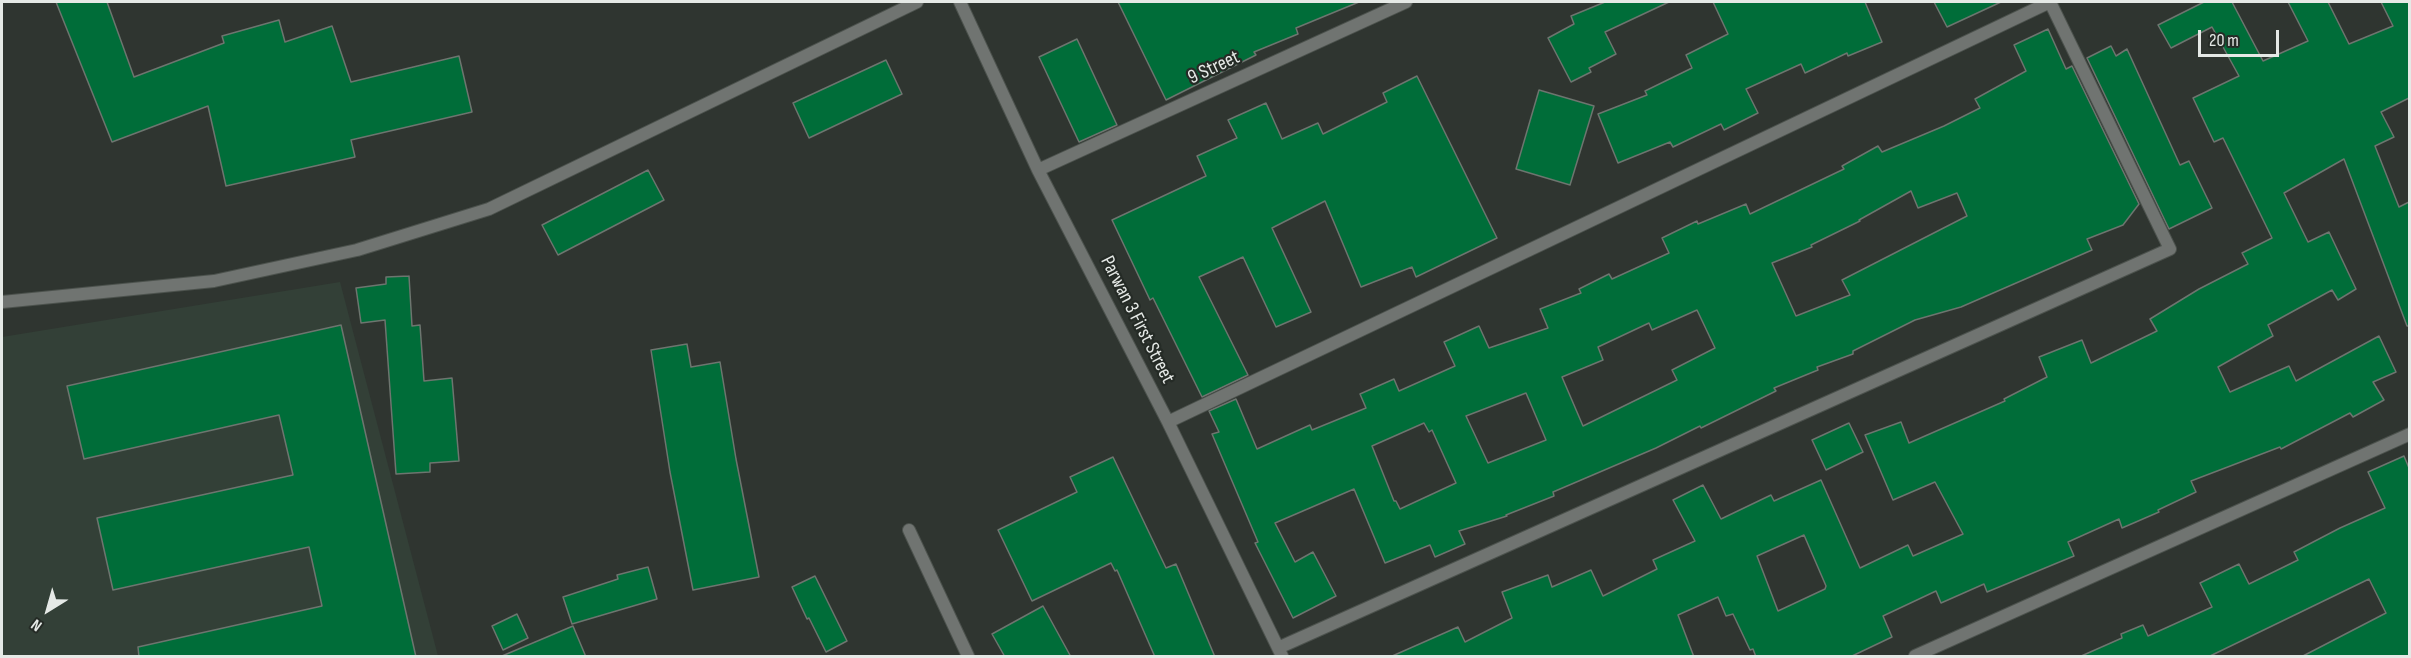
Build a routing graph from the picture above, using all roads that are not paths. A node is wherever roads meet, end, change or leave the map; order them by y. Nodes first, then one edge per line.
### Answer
1 (917, 2) edge
2 (960, 2) edge
3 (1406, 2) edge
4 (2050, 2) edge
5 (1038, 170) junction
6 (2, 302) edge
7 (1168, 422) junction
8 (2409, 434) edge
9 (909, 530) dead end
10 (1280, 652) edge
11 (968, 657) edge
12 (1915, 657) edge

1 - 6 street
2 - 5 street, Parwan 3 First Street
3 - 5 street, 9 Street
4 - 7 street
4 - 10 street
5 - 7 street, Parwan 3 First Street
7 - 10 street, Parwan 3 First Street
8 - 12 street
9 - 11 street

